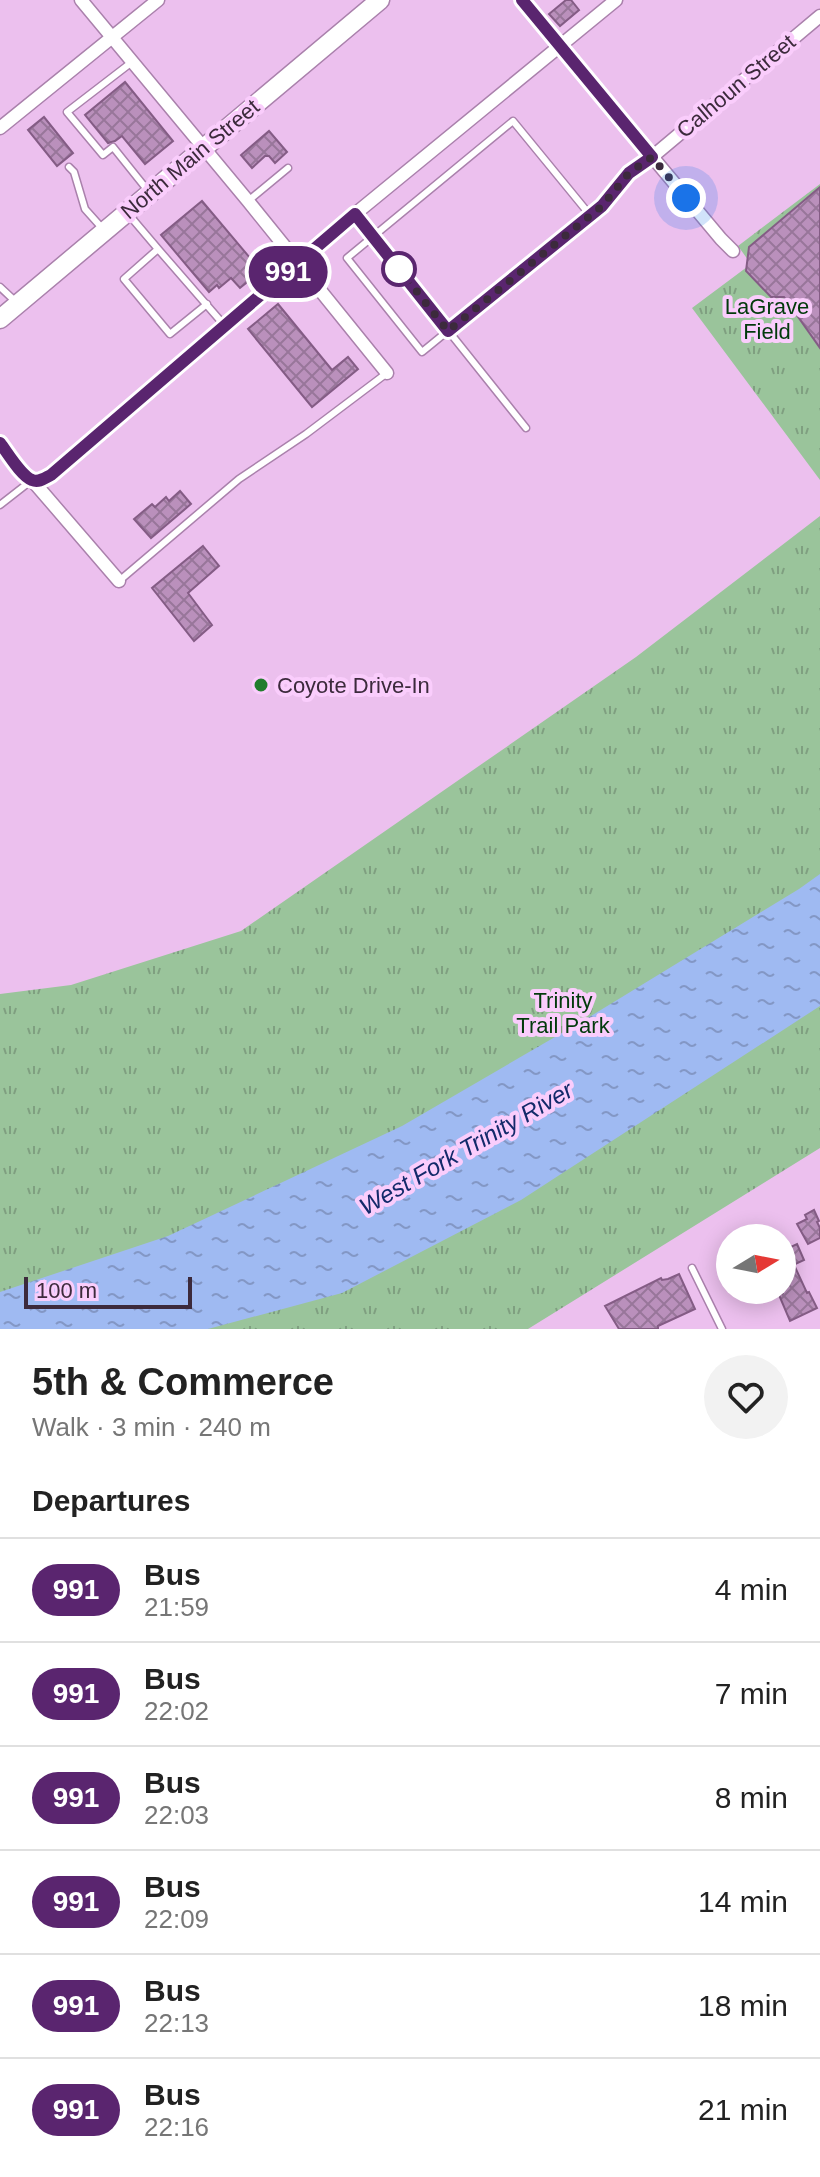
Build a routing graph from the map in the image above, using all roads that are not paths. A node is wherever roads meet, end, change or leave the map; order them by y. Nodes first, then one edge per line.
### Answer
1 (81, 0) edge
2 (158, 0) edge
3 (380, 0) edge
4 (521, 0) edge
5 (616, 0) edge
6 (820, 16) edge
7 (111, 38) junction
8 (560, 46) junction
9 (132, 62) junction
10 (0, 128) edge
11 (204, 148) junction
12 (652, 157) junction
13 (69, 167) dead end
14 (288, 168) dead end
15 (150, 193) junction
16 (248, 201) junction
17 (127, 212) junction
18 (355, 214) junction
19 (590, 215) junction
20 (104, 231) junction
21 (373, 237) junction
22 (158, 249) junction
23 (733, 251) dead end
24 (297, 264) junction
25 (0, 287) edge
26 (18, 304) junction
27 (207, 304) junction
28 (0, 319) edge
29 (225, 326) junction
30 (448, 331) junction
31 (387, 373) joint
32 (526, 428) dead end
33 (0, 443) edge
34 (32, 480) junction
35 (0, 505) edge
36 (119, 581) joint
37 (692, 1268) dead end
38 (722, 1329) edge

1 - 7 street
2 - 7 street
3 - 11 main road, North Main Street
4 - 8 street
5 - 8 street
6 - 12 street, Calhoun Street
7 - 9 street
7 - 10 street
8 - 12 street
8 - 18 street
9 - 11 street
9 - 15 lane
11 - 15 main road, North Main Street
11 - 16 street
12 - 19 lane
12 - 23 street
13 - 20 lane
14 - 16 lane
15 - 17 main road, North Main Street
16 - 24 street
17 - 20 main road, North Main Street
17 - 22 lane
18 - 21 lane
18 - 24 street
19 - 21 lane
19 - 30 lane
20 - 26 main road, North Main Street
21 - 30 lane
21 - 30 lane
22 - 27 lane
22 - 27 lane
24 - 29 street
24 - 31 street
25 - 26 lane
26 - 28 main road, North Main Street
27 - 29 lane
29 - 34 street
30 - 32 lane
31 - 36 lane
33 - 34 street
34 - 35 lane
34 - 36 street
37 - 38 lane

